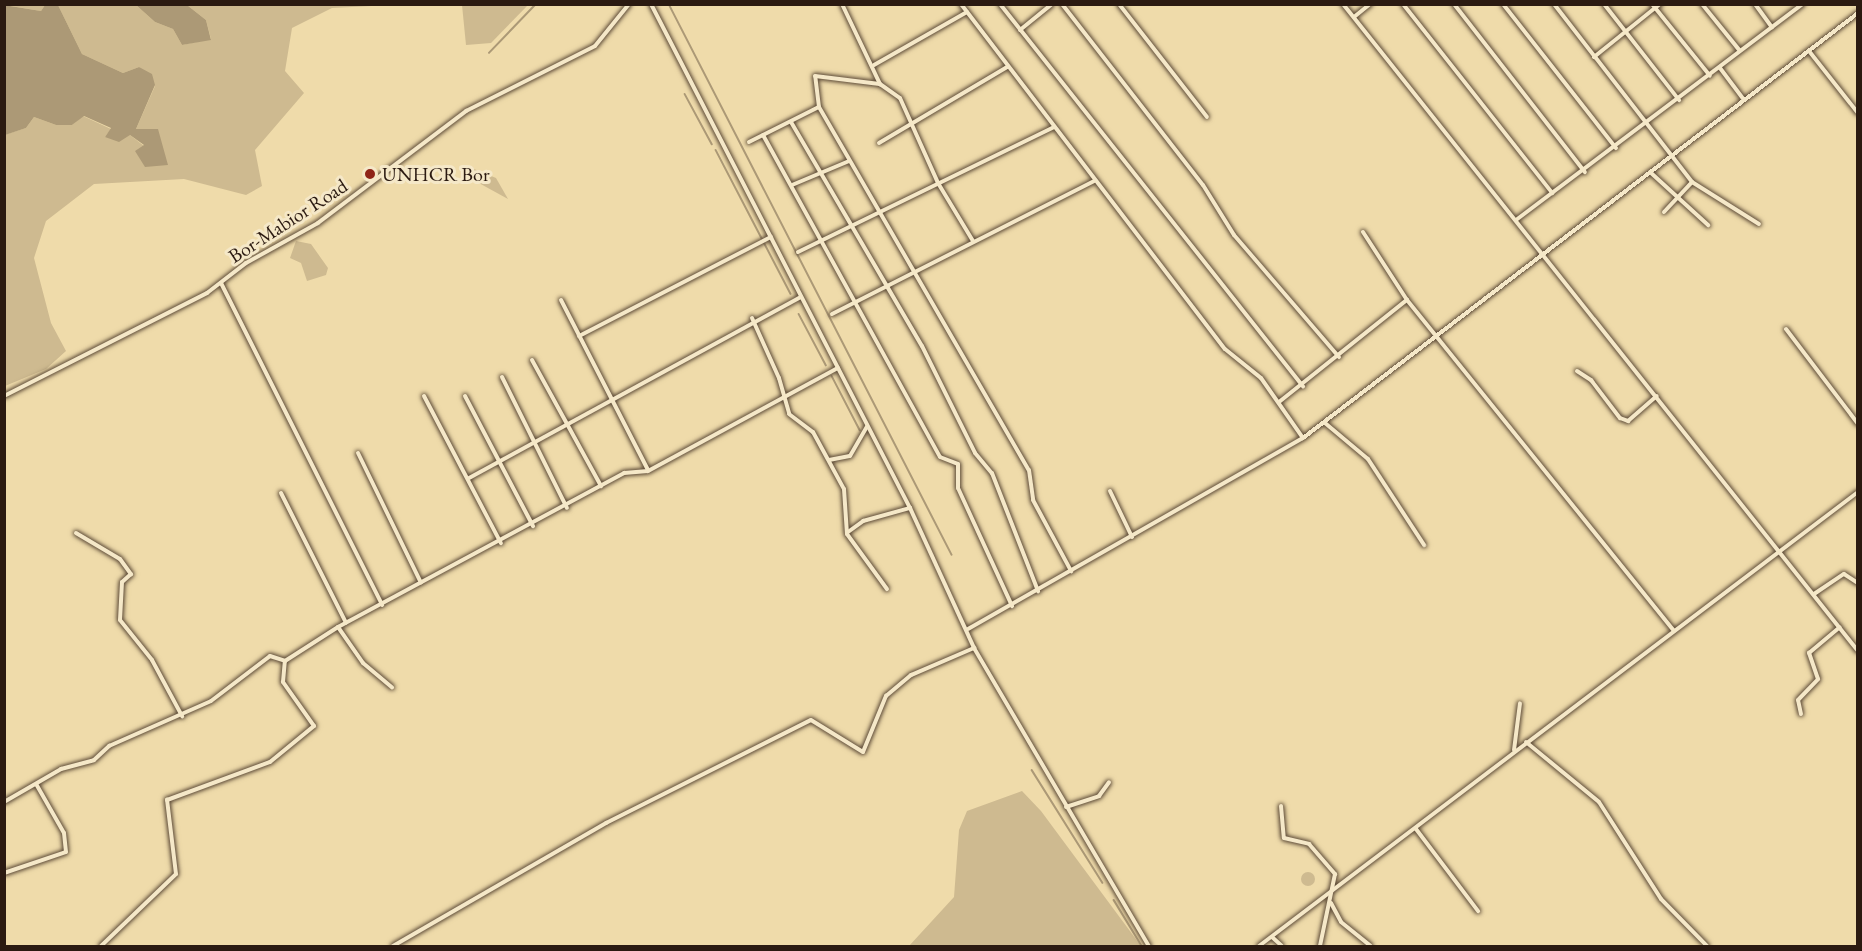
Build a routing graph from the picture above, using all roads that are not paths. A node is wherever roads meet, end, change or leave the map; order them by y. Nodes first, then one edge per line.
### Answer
1 (629, 4) edge
2 (651, 4) edge
3 (842, 4) edge
4 (961, 4) edge
5 (1000, 4) edge
6 (1052, 4) edge
7 (1062, 4) edge
8 (1119, 4) edge
9 (1343, 4) edge
10 (1370, 4) edge
11 (1403, 4) edge
12 (1454, 4) edge
13 (1503, 4) edge
14 (1554, 4) edge
15 (1604, 4) edge
16 (1660, 4) edge
17 (1702, 4) edge
18 (1755, 4) edge
19 (1800, 5) edge
20 (1654, 6) edge
21 (967, 12) junction
22 (1857, 13) edge
23 (1354, 17) junction
24 (1772, 27) junction
25 (1020, 30) junction
26 (1626, 32) junction
27 (1740, 51) junction
28 (1809, 51) junction
29 (1594, 57) junction
30 (874, 64) junction
31 (1008, 66) junction
32 (1720, 68) junction
33 (1710, 76) junction
34 (880, 84) junction
35 (1679, 100) junction
36 (1744, 100) junction
37 (819, 107) junction
38 (1857, 113) edge
39 (1207, 117) dead end
40 (791, 122) junction
41 (1650, 123) junction
42 (910, 126) junction
43 (1054, 127) junction
44 (763, 135) junction
45 (749, 142) dead end
46 (879, 142) dead end
47 (1616, 148) junction
48 (1672, 155) junction
49 (849, 161) junction
50 (822, 172) junction
51 (1585, 172) junction
52 (1650, 172) junction
53 (1094, 182) junction
54 (1692, 182) junction
55 (938, 183) junction
56 (792, 184) junction
57 (1552, 193) junction
58 (1680, 199) junction
59 (1664, 212) dead end
60 (880, 215) junction
61 (1516, 220) junction
62 (1759, 224) dead end
63 (1708, 225) dead end
64 (853, 227) junction
65 (1363, 232) dead end
66 (771, 237) junction
67 (973, 241) junction
68 (823, 242) junction
69 (798, 252) dead end
70 (1545, 256) junction
71 (914, 274) junction
72 (221, 283) junction
73 (884, 287) junction
74 (801, 297) junction
75 (561, 300) dead end
76 (1407, 300) junction
77 (854, 303) junction
78 (832, 314) dead end
79 (752, 318) dead end
80 (756, 323) junction
81 (1786, 329) dead end
82 (1436, 334) junction
83 (579, 336) junction
84 (1339, 357) junction
85 (532, 360) dead end
86 (838, 368) junction
87 (1577, 371) dead end
88 (502, 377) dead end
89 (1303, 386) junction
90 (782, 394) junction
91 (4, 396) edge
92 (424, 396) dead end
93 (465, 396) dead end
94 (1657, 396) junction
95 (612, 402) junction
96 (1279, 402) junction
97 (1325, 423) junction
98 (1857, 424) edge
99 (569, 425) junction
100 (867, 427) junction
101 (1303, 438) junction
102 (534, 440) junction
103 (358, 453) dead end
104 (829, 460) junction
105 (499, 462) junction
106 (648, 471) junction
107 (469, 478) junction
108 (601, 486) junction
109 (1110, 490) dead end
110 (1857, 492) edge
111 (281, 494) dead end
112 (567, 508) junction
113 (910, 508) junction
114 (533, 526) junction
115 (76, 533) dead end
116 (847, 534) junction
117 (1132, 537) junction
118 (501, 543) junction
119 (1424, 545) dead end
120 (1779, 552) junction
121 (1071, 572) junction
122 (421, 583) junction
123 (1857, 583) edge
124 (887, 589) dead end
125 (1038, 591) junction
126 (1814, 594) junction
127 (382, 605) junction
128 (1012, 606) junction
129 (346, 623) junction
130 (338, 627) junction
131 (1839, 627) junction
132 (968, 629) junction
133 (1674, 631) junction
134 (974, 648) junction
135 (1857, 651) edge
136 (285, 661) junction
137 (392, 687) dead end
138 (1520, 703) dead end
139 (1801, 714) dead end
140 (182, 716) junction
141 (1526, 742) junction
142 (1514, 750) junction
143 (1109, 782) dead end
144 (36, 784) junction
145 (4, 802) edge
146 (1281, 806) dead end
147 (1066, 807) junction
148 (1416, 829) junction
149 (4, 873) edge
150 (1334, 891) junction
151 (1331, 902) junction
152 (1478, 911) dead end
153 (1272, 937) junction
154 (101, 946) edge
155 (393, 946) edge
156 (1149, 946) edge
157 (1258, 946) edge
158 (1282, 946) edge
159 (1320, 946) edge
160 (1371, 946) edge
161 (1707, 946) edge

1 - 72 street, Bor-Mabior Road
2 - 66 street
3 - 30 street
4 - 21 street
5 - 25 street
6 - 25 street
7 - 84 street
8 - 39 street
9 - 23 street
10 - 23 street
11 - 57 street
12 - 51 street
13 - 47 street
14 - 29 street
15 - 26 street
16 - 20 street
17 - 27 street
18 - 24 street
19 - 24 street
20 - 26 street
20 - 33 street
21 - 30 street
21 - 31 street
22 - 28 street
23 - 61 street
24 - 27 street
25 - 89 street
26 - 29 street
26 - 35 street
27 - 32 street
28 - 36 street
28 - 38 street
29 - 41 street
30 - 34 street
31 - 42 street
31 - 43 street
32 - 33 street
32 - 36 street
33 - 35 street
34 - 37 street
34 - 42 street
35 - 41 street
36 - 48 street
37 - 40 street
37 - 49 street
40 - 44 street
40 - 50 street
41 - 47 street
41 - 48 street
42 - 46 street
42 - 55 street
43 - 53 street
43 - 55 street
44 - 45 street
44 - 56 street
47 - 51 street
48 - 52 street
48 - 54 street
49 - 50 street
49 - 60 street
50 - 56 street
50 - 64 street
51 - 57 street
52 - 58 street
52 - 70 street
53 - 67 street
53 - 96 street
54 - 58 street
54 - 62 street
55 - 60 street
55 - 67 street
56 - 68 street
57 - 61 street
58 - 59 street
58 - 63 street
60 - 64 street
60 - 71 street
61 - 70 street
64 - 68 street
64 - 73 street
65 - 76 street
66 - 74 street
66 - 83 street
67 - 71 street
68 - 69 street
68 - 77 street
70 - 82 street
70 - 94 street
71 - 73 street
71 - 121 street
72 - 91 street, Bor-Mabior Road
72 - 127 street
73 - 77 street
73 - 125 street
74 - 80 street
74 - 86 street
75 - 83 street
76 - 82 street
76 - 84 street
77 - 78 street
77 - 128 street
79 - 80 street
80 - 90 street
80 - 95 street
81 - 98 street
82 - 97 street
82 - 133 street
83 - 95 street
84 - 89 street
85 - 99 street
86 - 90 street
86 - 100 street
87 - 94 street
88 - 102 street
89 - 96 street
90 - 104 street
90 - 106 street
92 - 107 street
93 - 105 street
94 - 120 street
95 - 99 street
95 - 106 street
96 - 101 street
97 - 101 street
97 - 119 street
99 - 102 street
99 - 108 street
100 - 104 street
100 - 113 street
101 - 117 street
102 - 105 street
102 - 112 street
103 - 122 street
104 - 116 street
105 - 107 street
105 - 114 street
106 - 108 street
107 - 118 street
108 - 112 street
109 - 117 street
110 - 120 street
111 - 129 street
112 - 114 street
113 - 116 street
113 - 132 street
114 - 118 street
115 - 140 street
116 - 124 street
117 - 121 street
118 - 122 street
120 - 126 street
120 - 133 street
121 - 125 street
122 - 127 street
123 - 126 street
125 - 128 street
126 - 131 street
127 - 129 street
128 - 132 street
129 - 130 street
130 - 136 street
130 - 137 street
131 - 135 street
131 - 139 street
132 - 134 street
133 - 141 street
134 - 147 street
134 - 155 street
136 - 140 street
136 - 154 street
138 - 142 street
140 - 144 street
141 - 142 street
141 - 161 street
142 - 148 street
143 - 147 street
144 - 145 street
144 - 149 street
146 - 150 street
147 - 156 street
148 - 150 street
148 - 152 street
150 - 151 street
150 - 153 street
151 - 159 street
151 - 160 street
153 - 157 street
153 - 158 street

